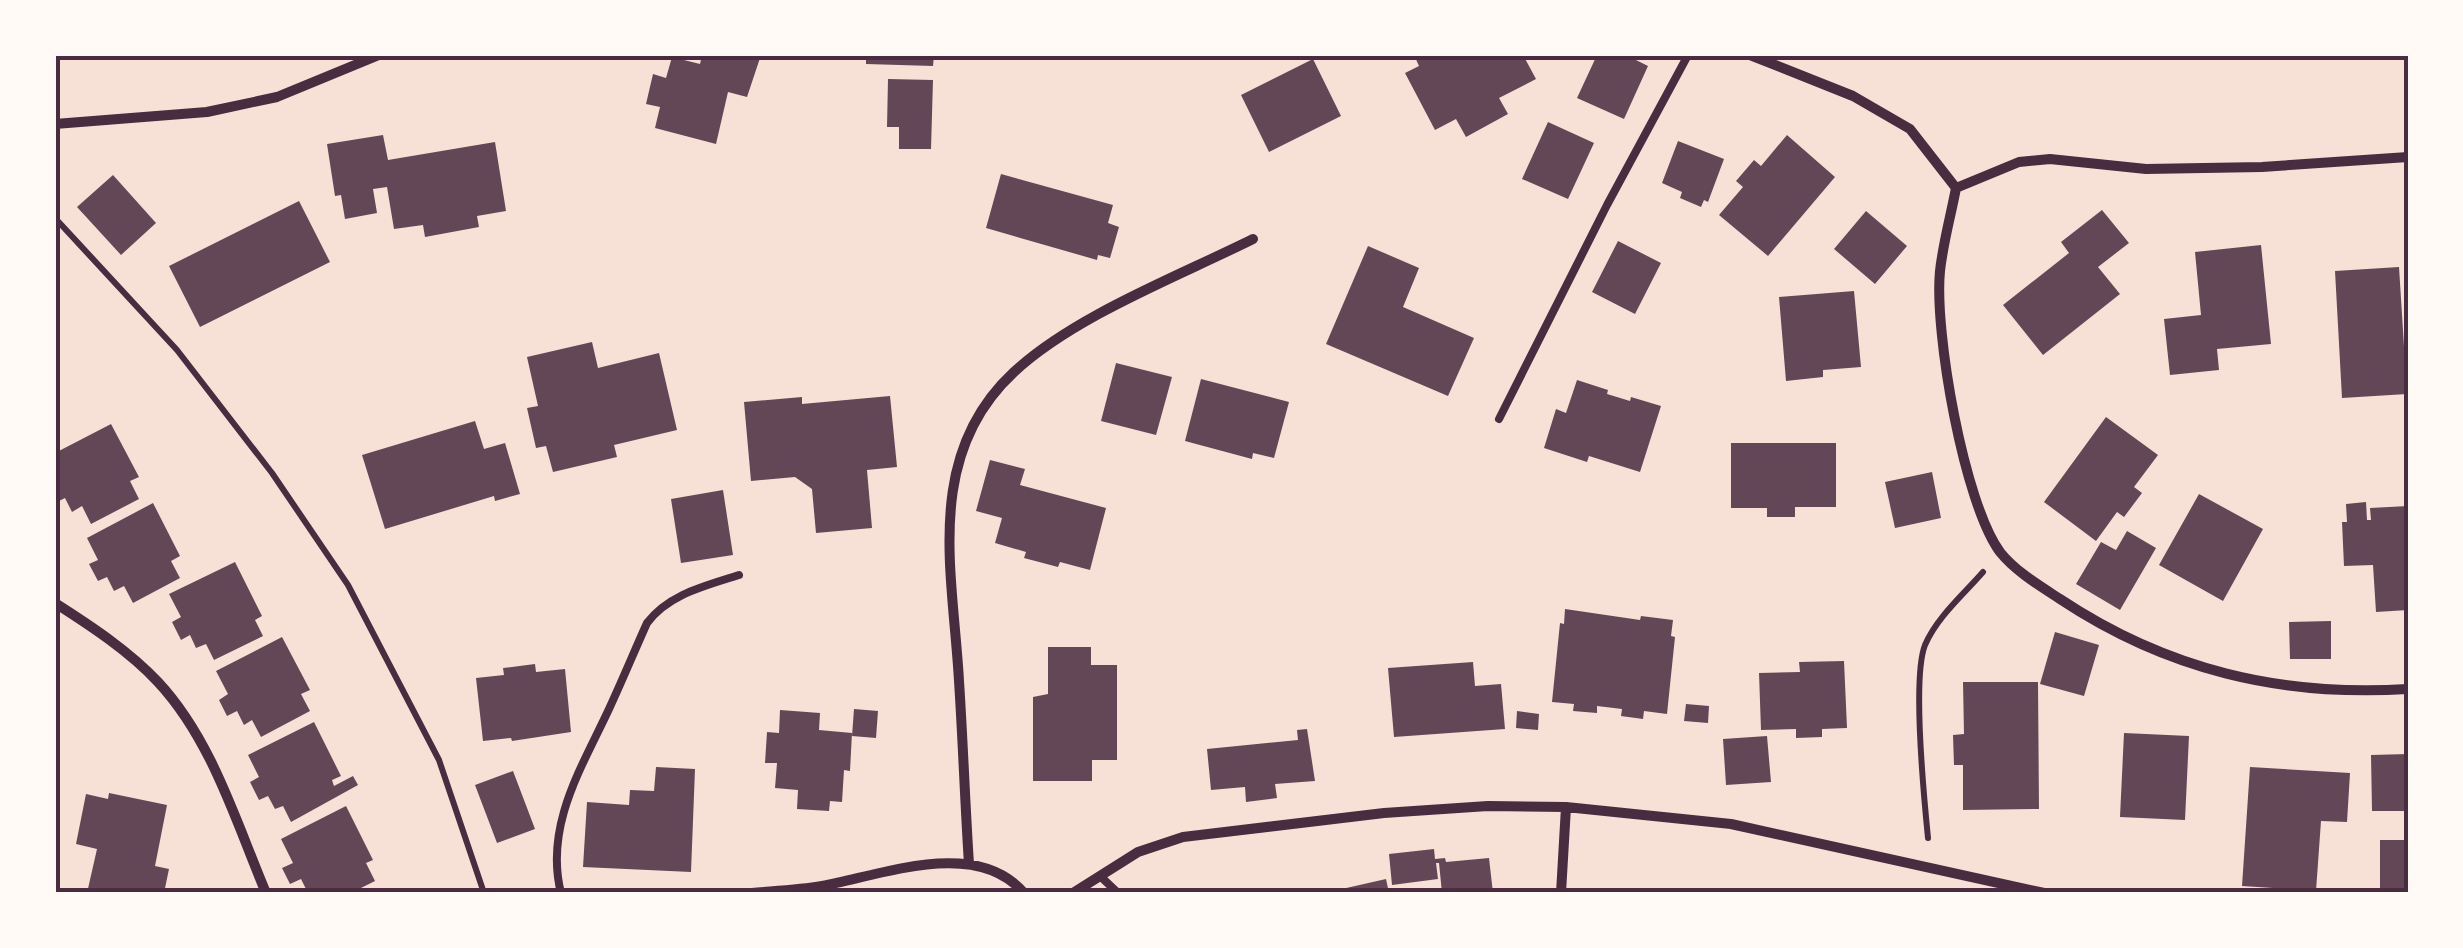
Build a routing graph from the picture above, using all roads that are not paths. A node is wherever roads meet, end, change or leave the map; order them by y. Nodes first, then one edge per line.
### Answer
1 (379, 55) edge
2 (1688, 55) edge
3 (1750, 55) edge
4 (55, 124) edge
5 (2408, 158) edge
6 (1956, 188) junction
7 (1253, 240) dead end
8 (1498, 418) dead end
9 (739, 576) dead end
10 (55, 603) edge
11 (2408, 690) edge
12 (1566, 807) junction
13 (969, 864) junction
14 (1100, 876) junction
15 (266, 893) edge
16 (561, 893) edge
17 (752, 893) edge
18 (1024, 893) edge
19 (1073, 893) edge
20 (1118, 893) edge
21 (1561, 893) edge
22 (2044, 893) edge

1 - 4 street
2 - 8 lane
3 - 6 street
5 - 6 street
6 - 11 street
7 - 13 street
9 - 16 lane
10 - 15 street
12 - 14 street
12 - 21 street
12 - 22 street
13 - 17 street
13 - 18 street
14 - 19 street
14 - 20 lane

